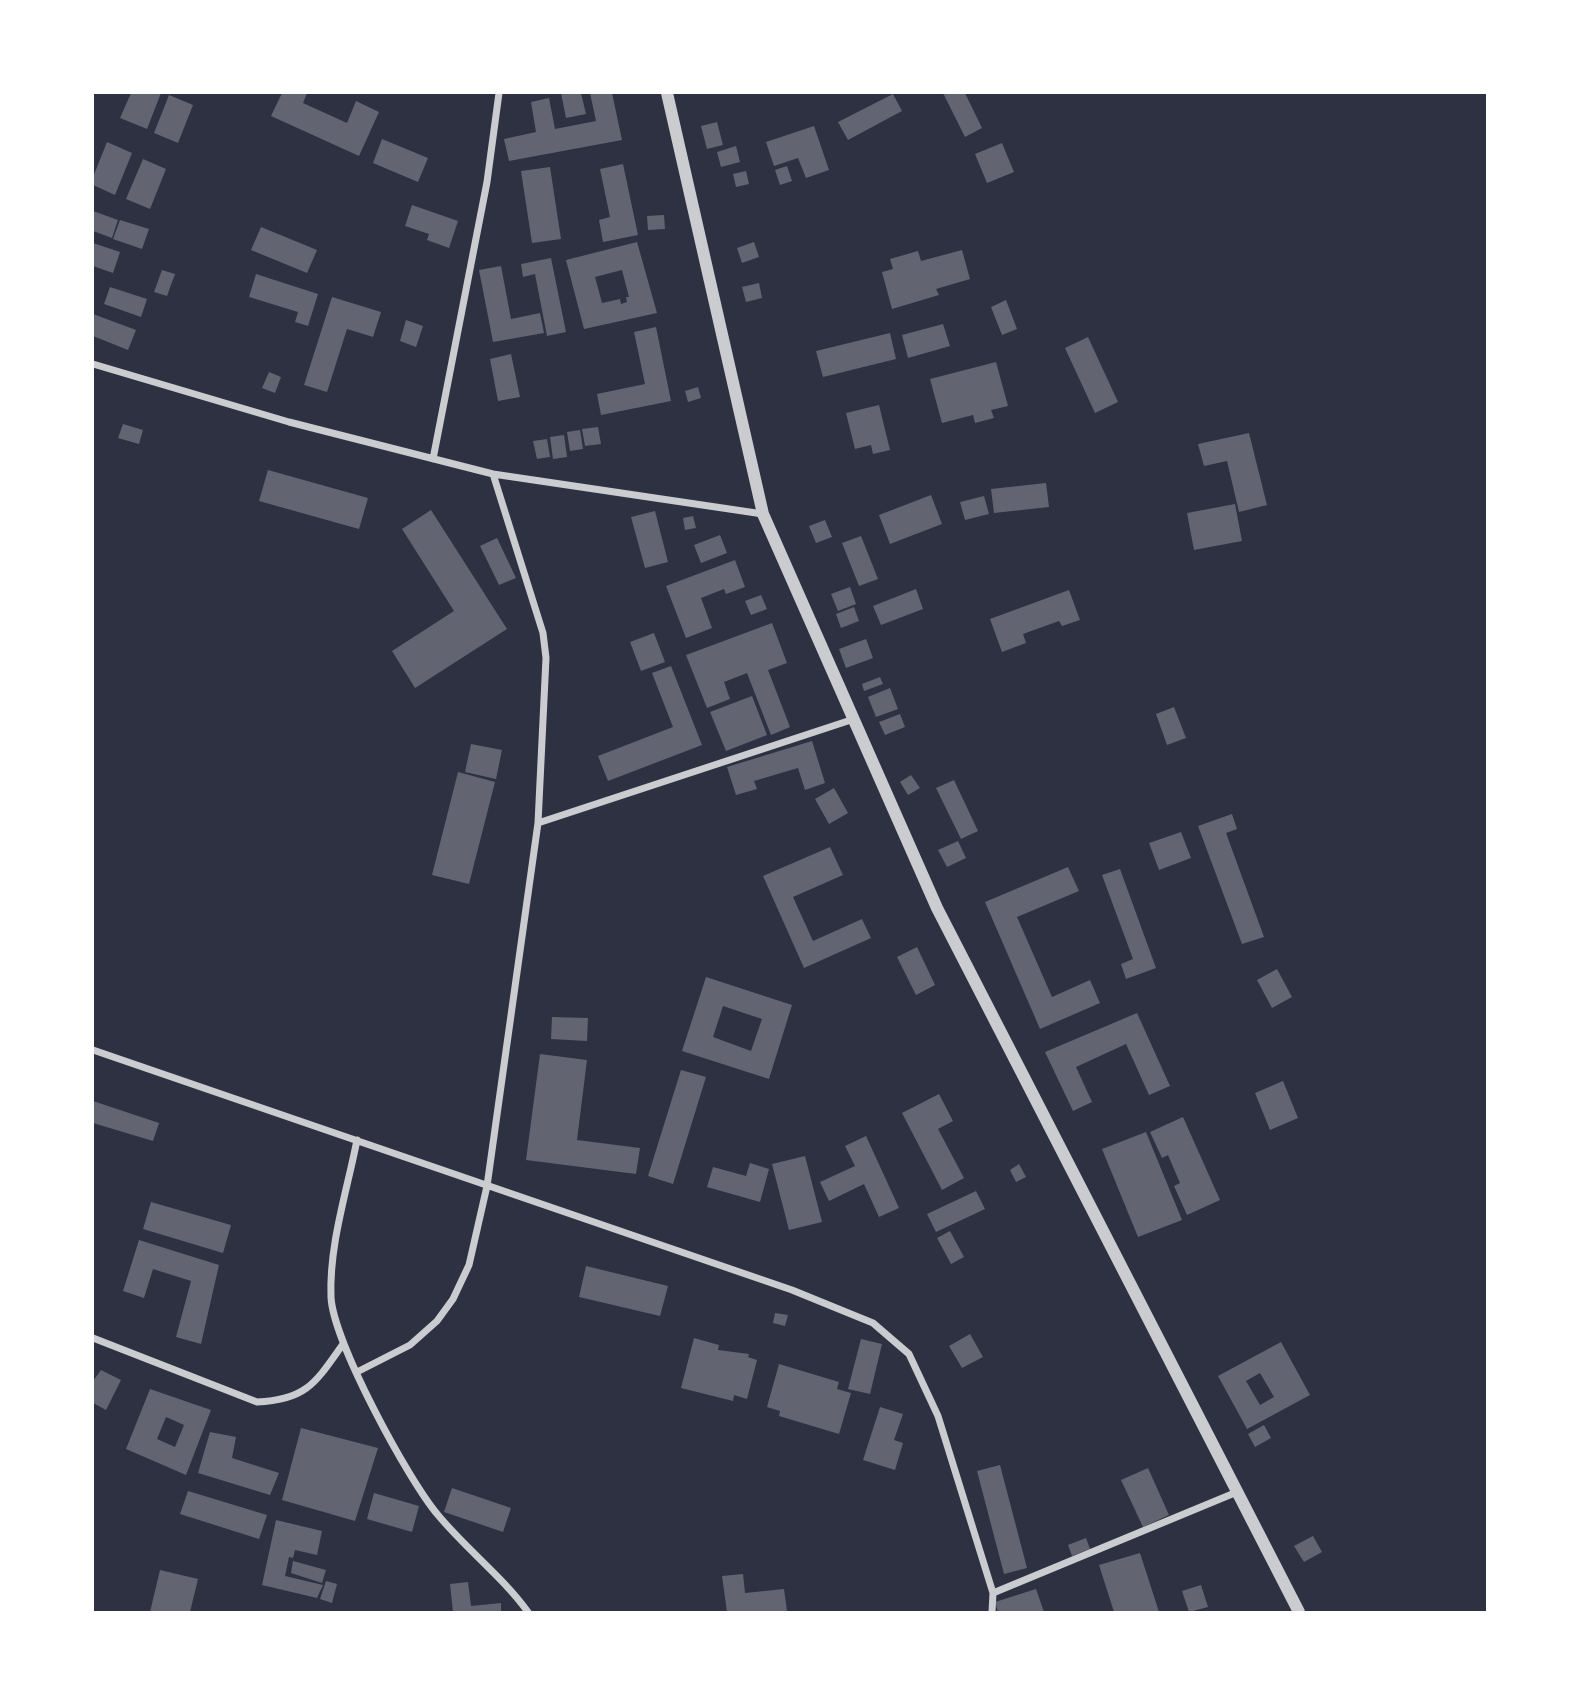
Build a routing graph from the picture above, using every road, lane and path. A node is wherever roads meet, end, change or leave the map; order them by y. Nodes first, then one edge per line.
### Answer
1 (499, 93) edge
2 (667, 93) edge
3 (93, 364) edge
4 (433, 458) junction
5 (493, 474) junction
6 (763, 514) junction
7 (853, 719) junction
8 (538, 822) junction
9 (93, 1050) edge
10 (357, 1140) junction
11 (487, 1186) junction
12 (93, 1338) edge
13 (343, 1343) junction
14 (358, 1372) junction
15 (1237, 1492) junction
16 (993, 1593) junction
17 (528, 1612) edge
18 (992, 1612) edge
19 (1299, 1612) edge

1 - 4 street
2 - 6 street
3 - 4 street
4 - 5 street
5 - 6 street
5 - 8 street
6 - 7 street
7 - 8 street
7 - 15 street
8 - 11 street
9 - 10 street
10 - 11 street
10 - 13 street
11 - 14 street
11 - 16 street
12 - 13 street
13 - 14 street
14 - 17 street
15 - 16 street
15 - 19 street
16 - 18 street

